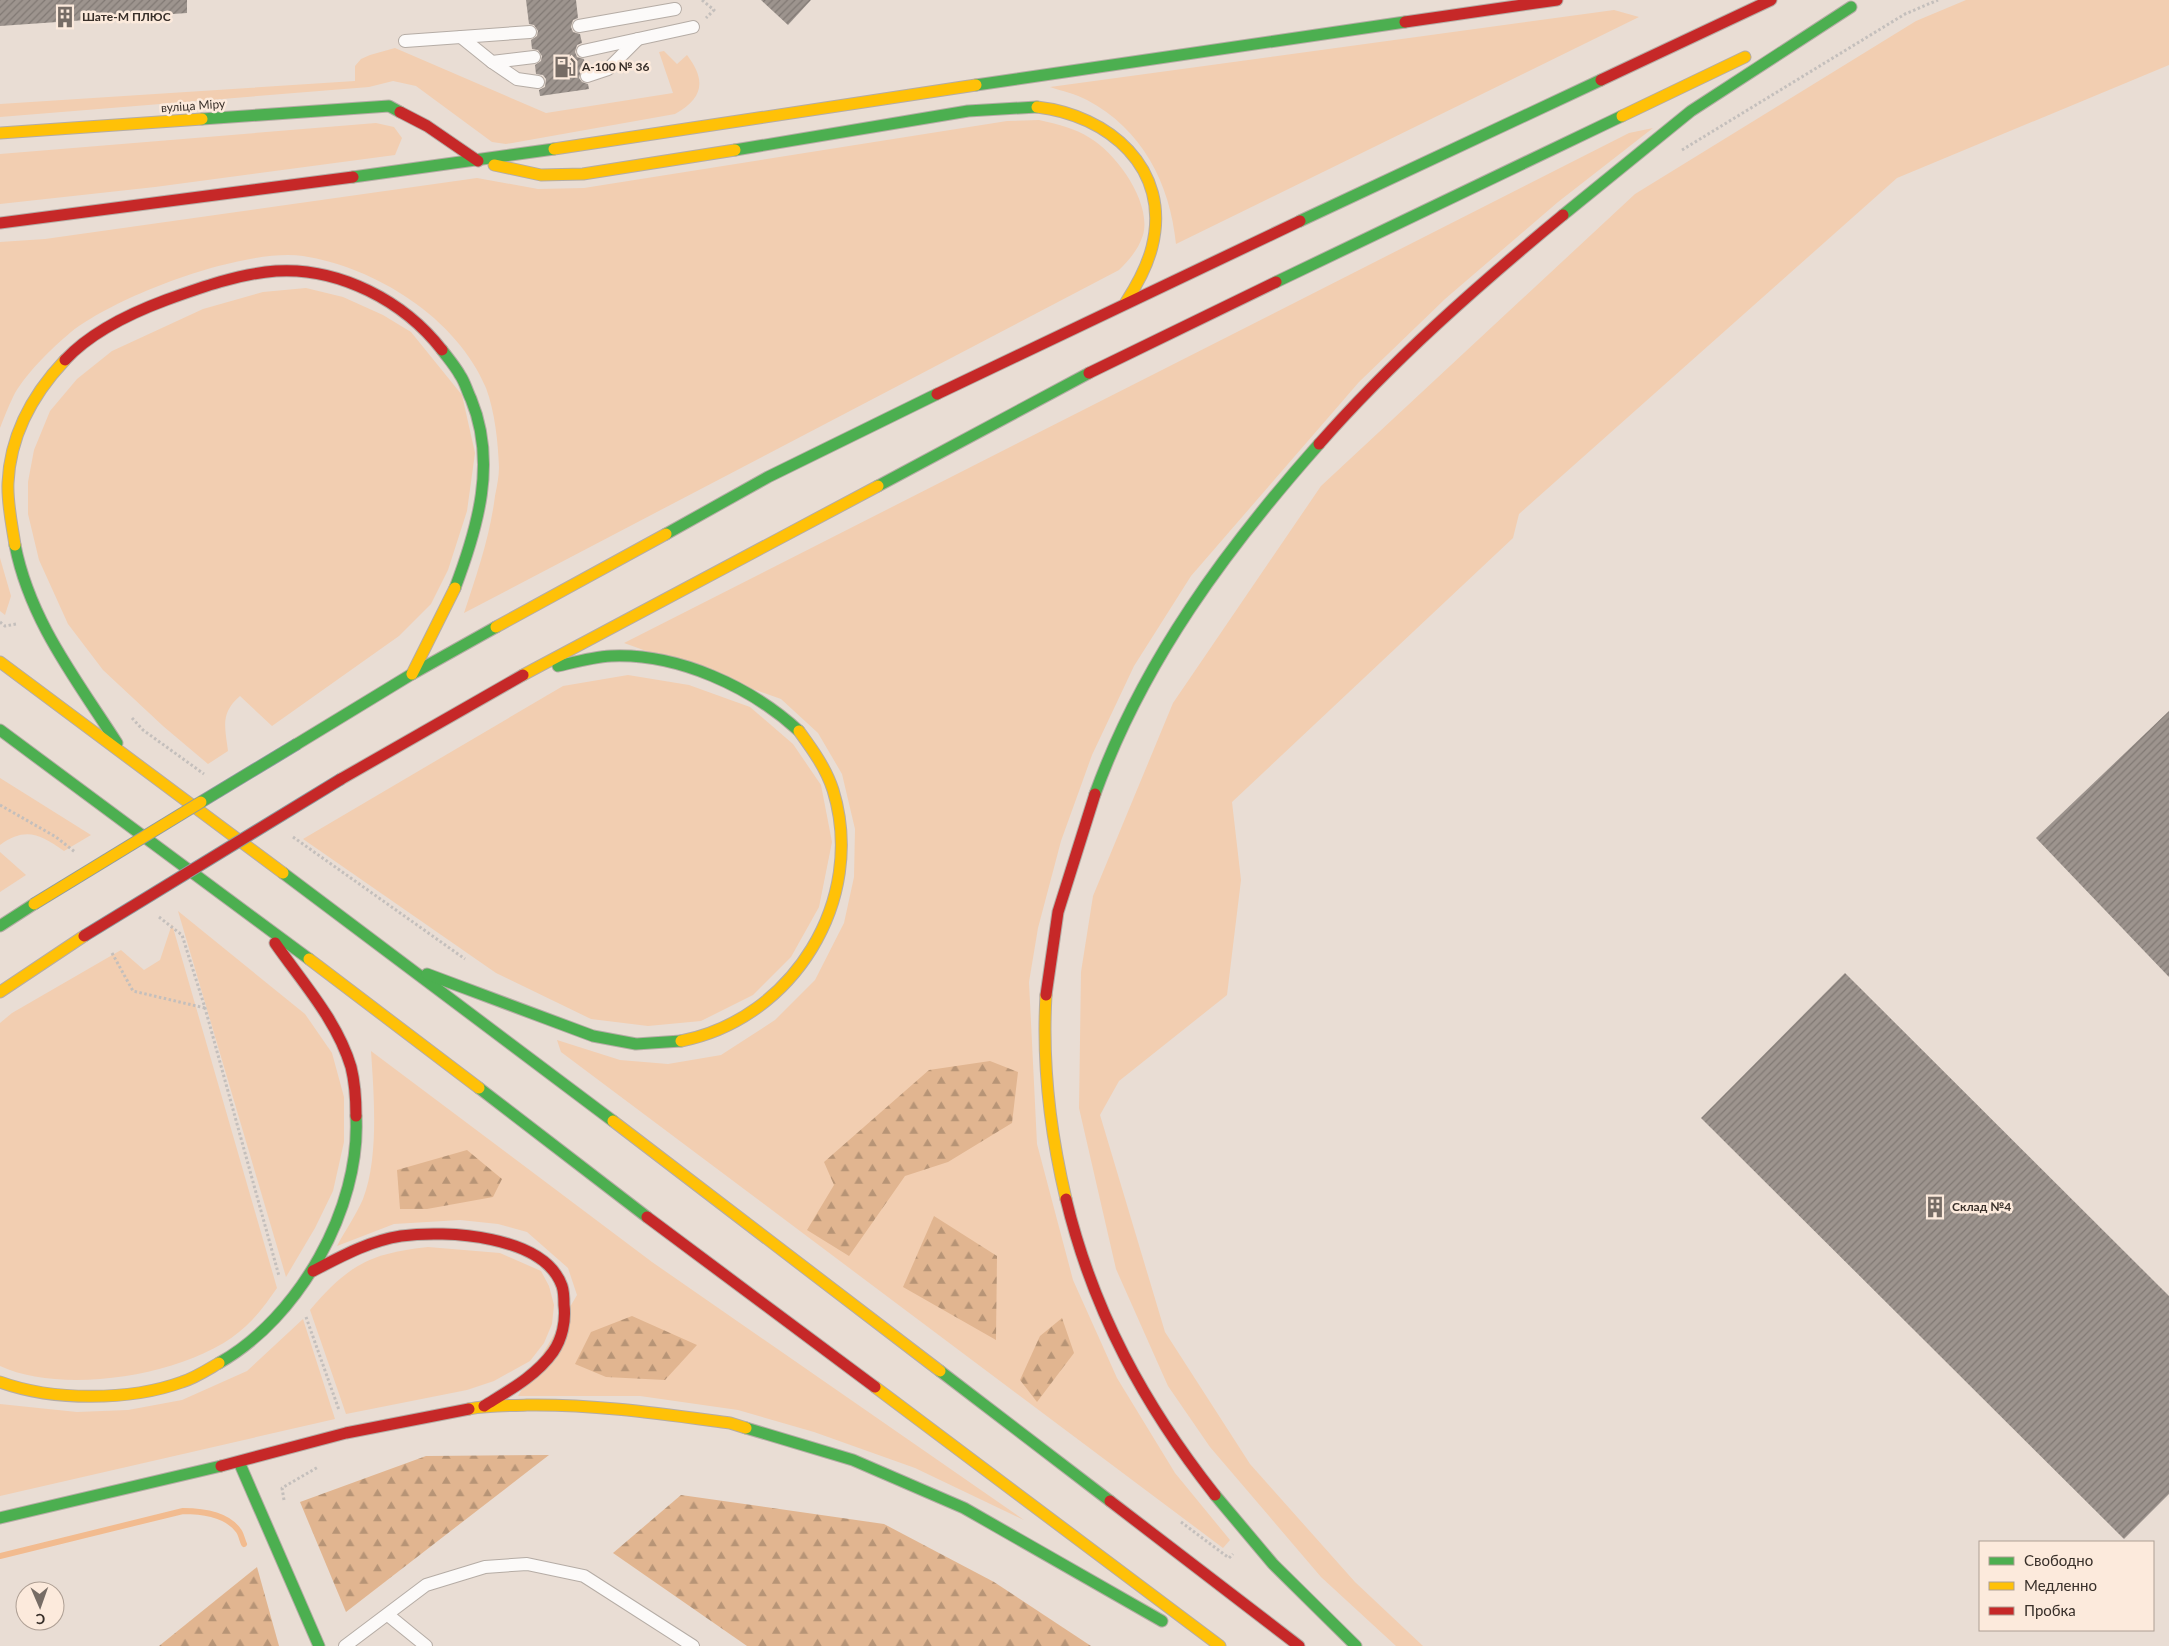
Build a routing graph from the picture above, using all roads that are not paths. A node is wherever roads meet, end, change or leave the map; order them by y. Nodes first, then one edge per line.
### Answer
1 (1557, 0) edge
2 (1771, 0) edge
3 (675, 9) dead end
4 (579, 26) dead end
5 (693, 27) dead end
6 (530, 32) dead end
7 (460, 37) junction
8 (638, 39) junction
9 (405, 41) dead end
10 (1770, 45) dead end
11 (583, 51) dead end
12 (1752, 54) dead end
13 (534, 57) dead end
14 (492, 62) junction
15 (587, 76) dead end
16 (538, 82) dead end
17 (0, 134) edge
18 (478, 161) junction
19 (0, 223) edge
20 (1126, 302) junction
21 (0, 662) edge
22 (412, 674) junction
23 (525, 674) junction
24 (1, 731) edge
25 (128, 760) junction
26 (260, 922) junction
27 (0, 926) edge
28 (402, 965) junction
29 (0, 992) edge
30 (313, 1271) junction
31 (0, 1382) edge
32 (0, 1390) edge
33 (24, 1392) junction
34 (484, 1406) junction
35 (239, 1462) junction
36 (0, 1518) edge
37 (388, 1615) junction
38 (319, 1646) edge
39 (345, 1646) edge
40 (426, 1646) edge
41 (693, 1646) edge
42 (1206, 1646) edge
43 (1220, 1646) edge
44 (1299, 1646) edge
45 (1356, 1646) edge

1 - 18 main road
2 - 20 main road
3 - 4 lane
5 - 8 lane
6 - 7 lane
7 - 9 lane
7 - 14 lane
8 - 11 lane
8 - 15 lane
10 - 45 main road
12 - 23 main road
13 - 14 lane
14 - 16 lane
17 - 18 main road, вуліца Міру
18 - 19 main road
18 - 20 main road
20 - 22 main road
21 - 25 main road
22 - 25 main road
22 - 27 main road, bridge
23 - 28 main road
23 - 29 main road, bridge
24 - 26 main road
25 - 28 main road
26 - 30 main road
26 - 43 main road
28 - 44 main road
30 - 33 main road
30 - 34 main road
31 - 33 main road
32 - 33 main road
34 - 35 main road
34 - 42 main road
35 - 36 main road
35 - 38 main road
37 - 39 lane
37 - 40 lane
37 - 41 lane

